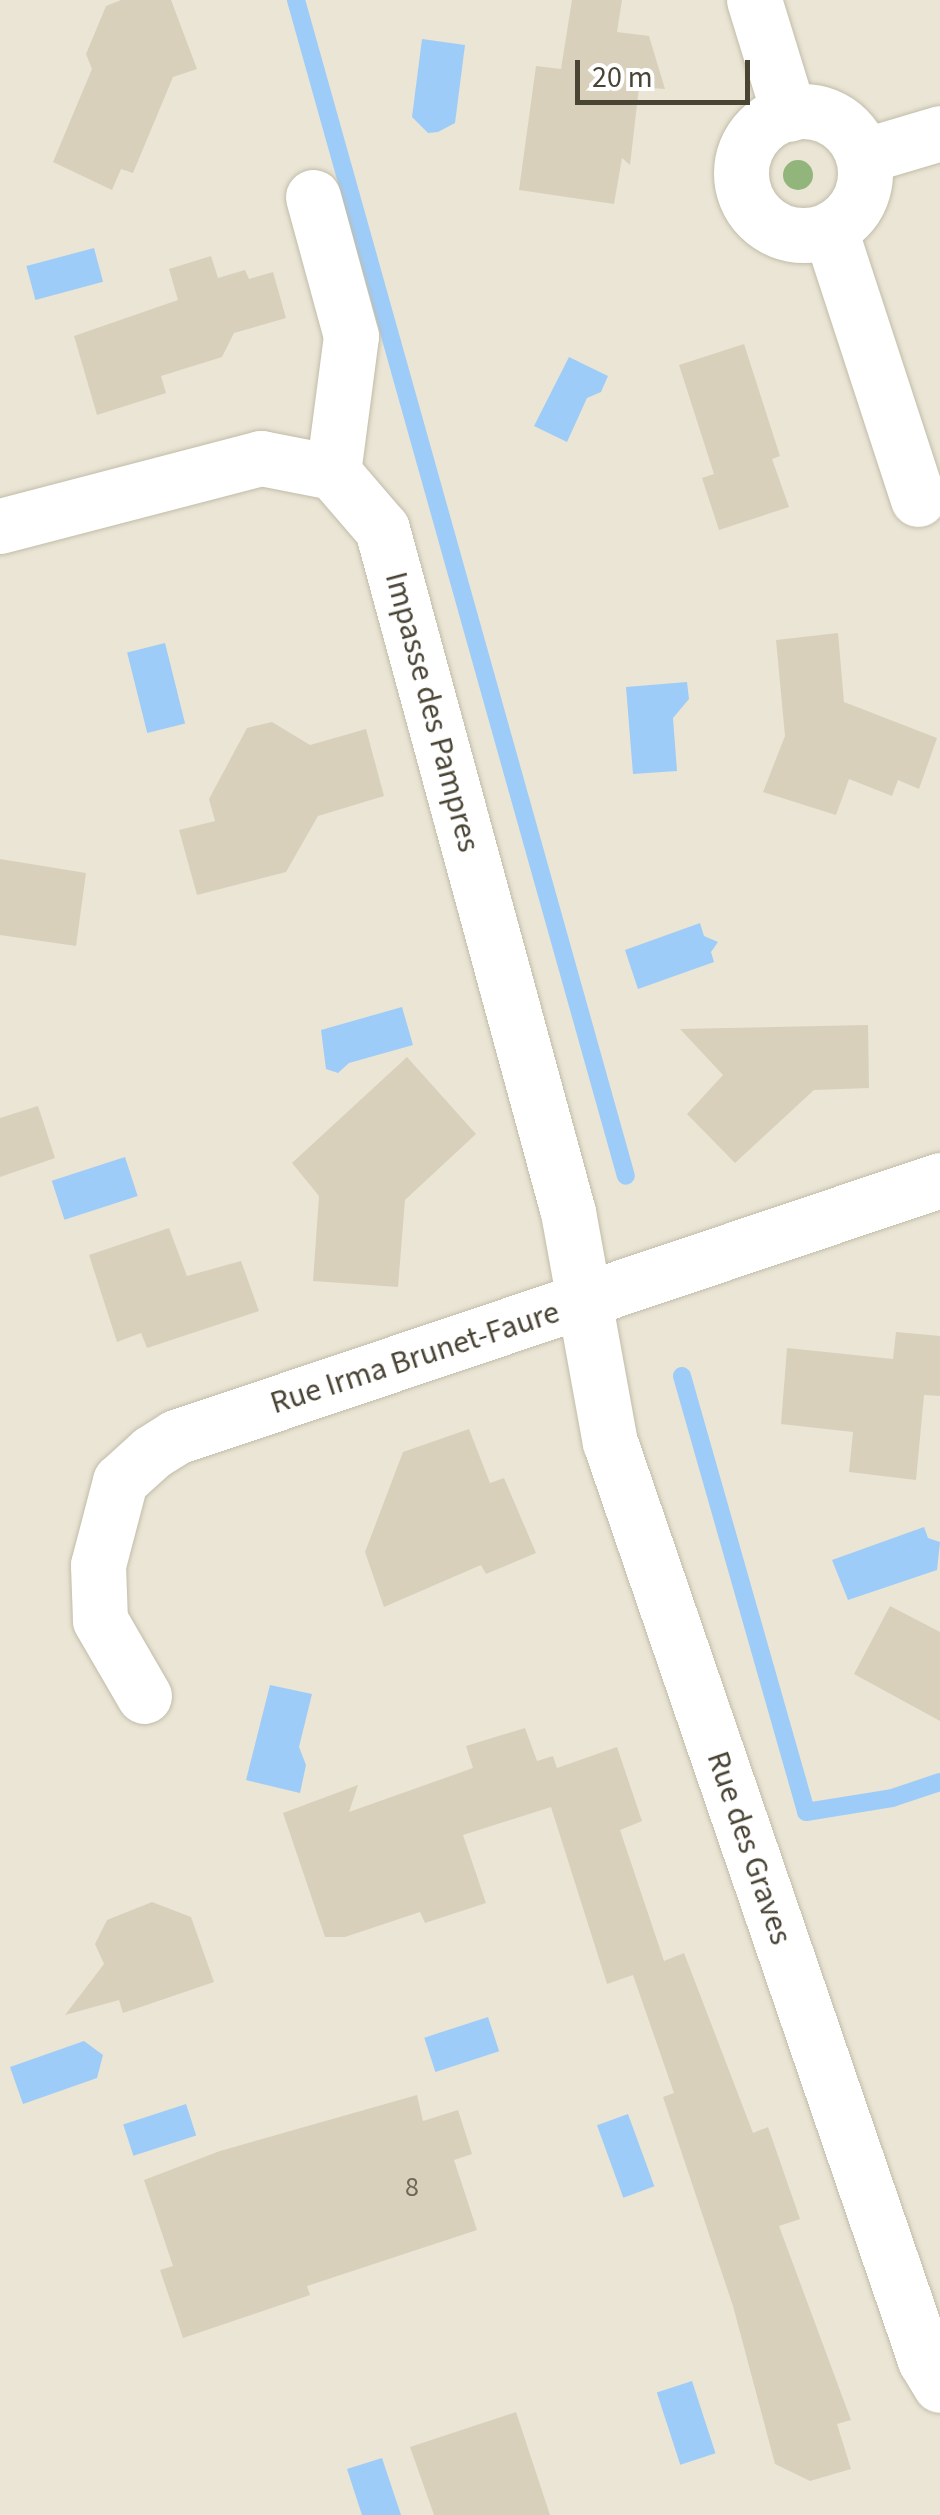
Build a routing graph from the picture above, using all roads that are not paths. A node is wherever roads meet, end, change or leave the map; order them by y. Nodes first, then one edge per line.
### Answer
1 (754, 0) edge
2 (789, 114) junction
3 (940, 132) edge
4 (863, 156) junction
5 (312, 197) dead end
6 (830, 230) junction
7 (333, 472) junction
8 (918, 499) dead end
9 (0, 526) edge
10 (940, 1180) edge
11 (585, 1302) junction
12 (144, 1696) dead end
13 (940, 2385) edge

1 - 2 street
2 - 4 street
2 - 6 street
3 - 4 street
4 - 6 street
5 - 7 street
6 - 8 street
7 - 9 street
7 - 11 street, Impasse des Pampres
10 - 11 street, Rue Irma Brunet-Faure
11 - 12 street, Rue Irma Brunet-Faure
11 - 13 street, Rue des Graves

